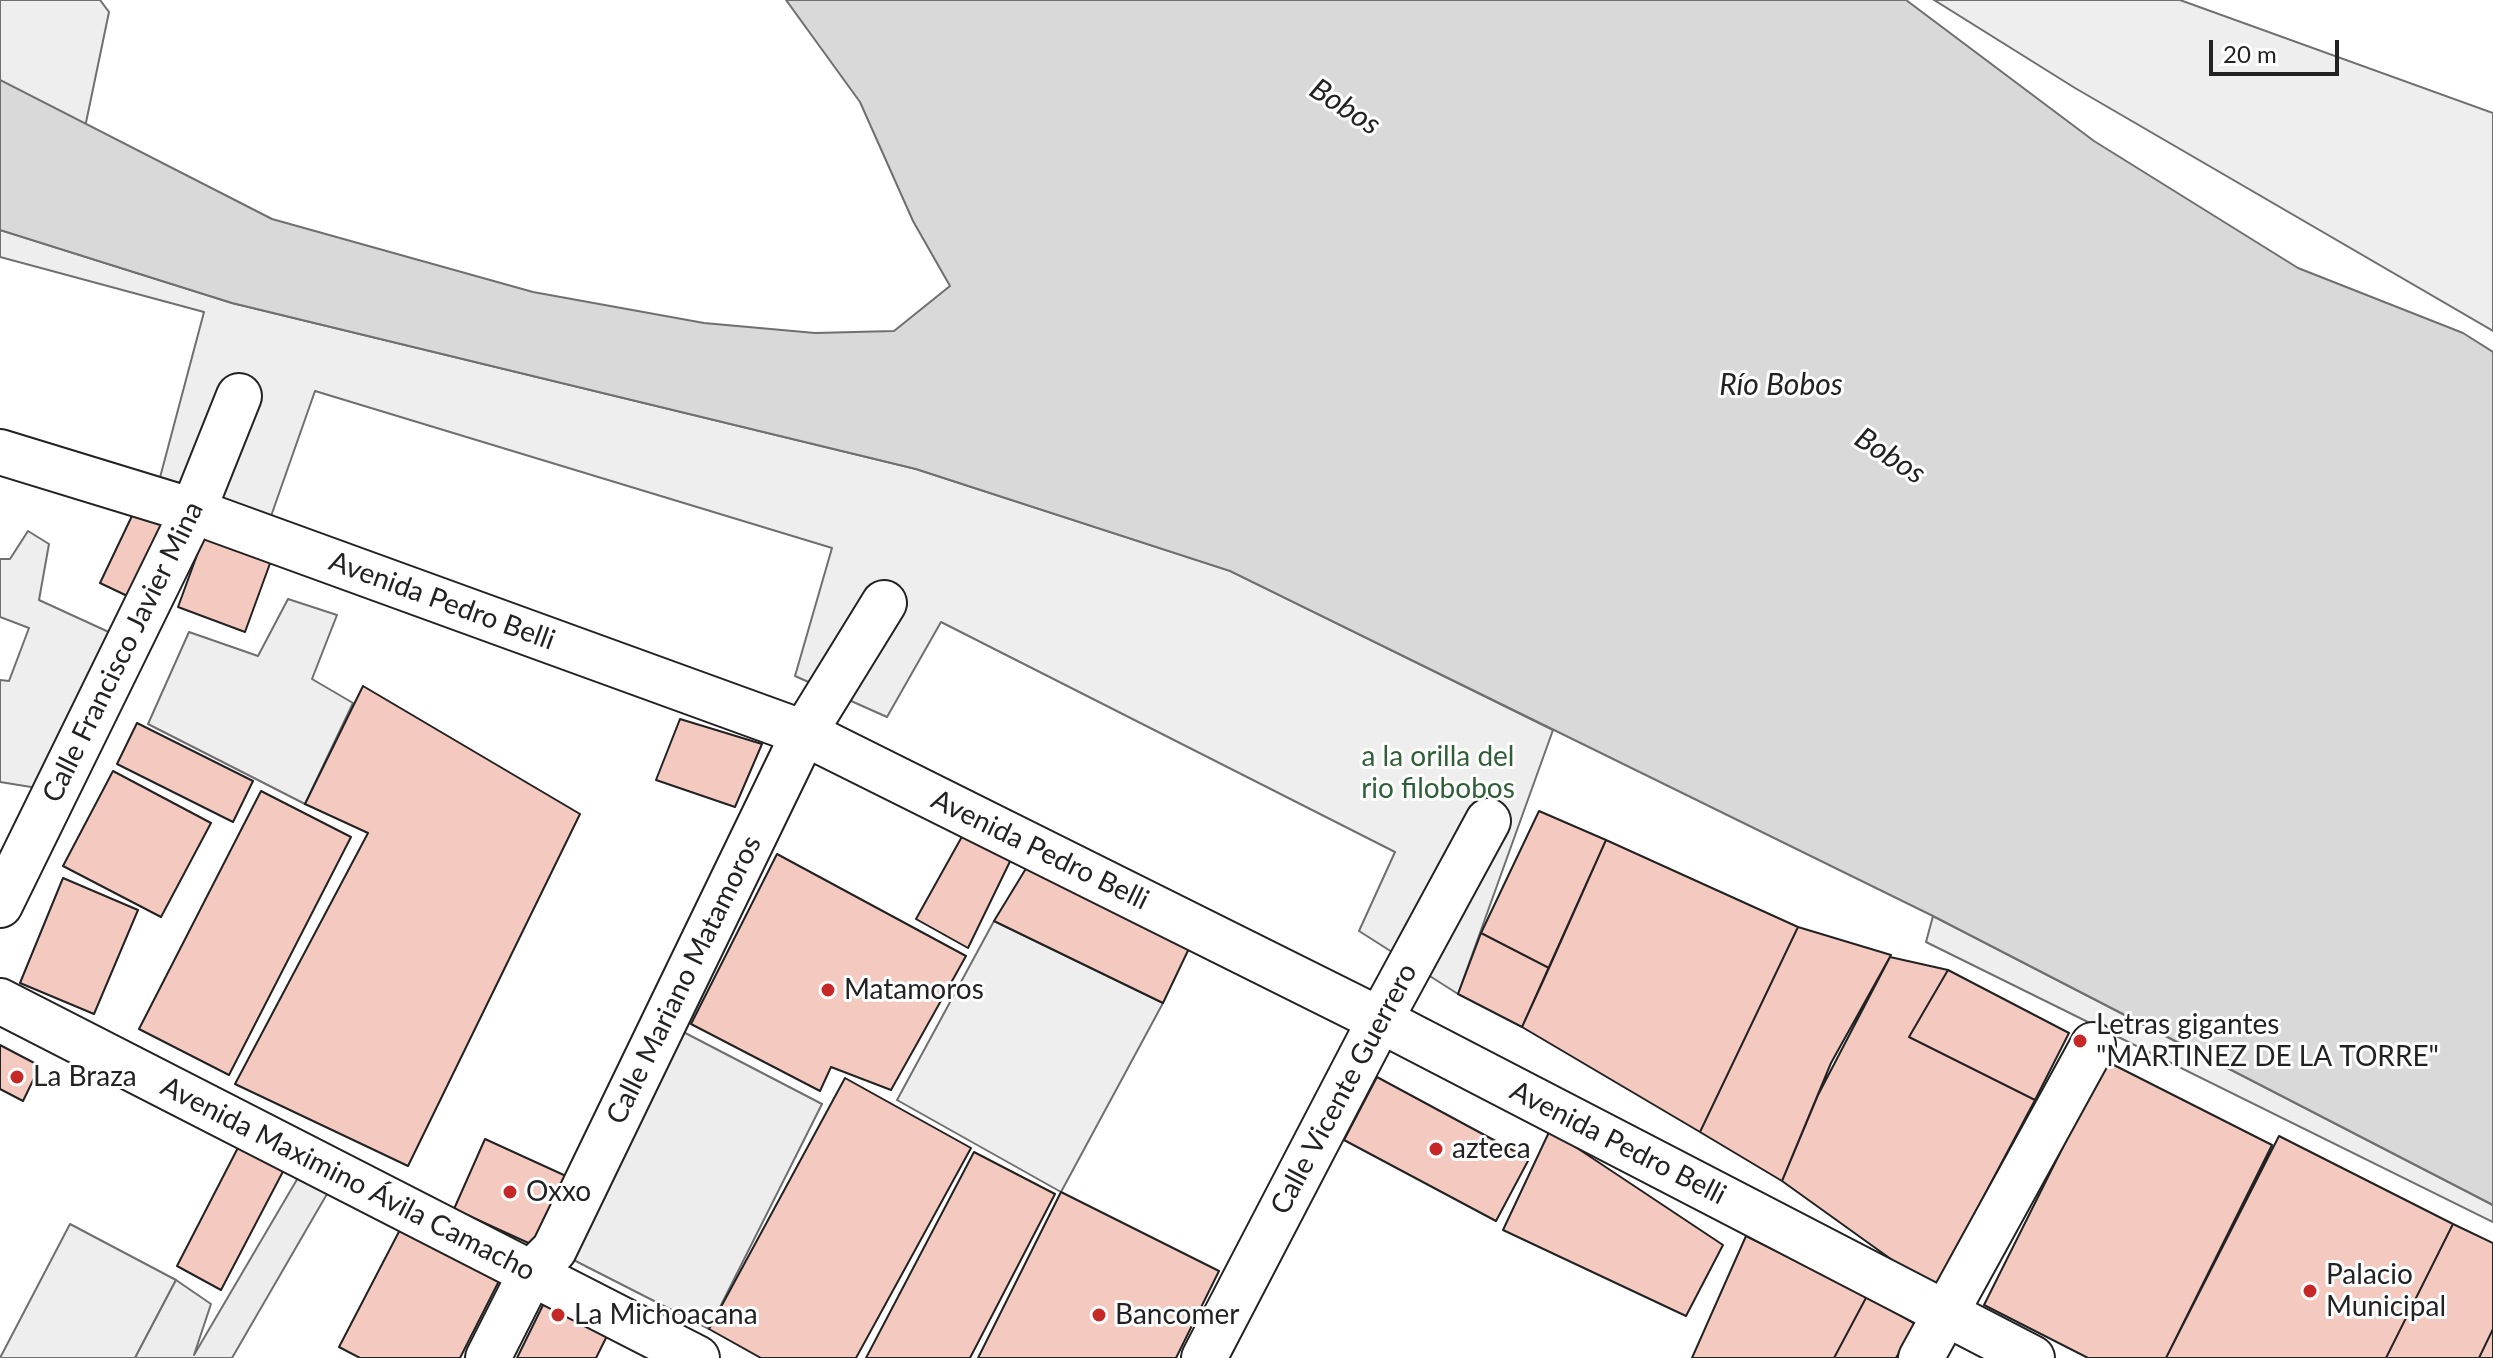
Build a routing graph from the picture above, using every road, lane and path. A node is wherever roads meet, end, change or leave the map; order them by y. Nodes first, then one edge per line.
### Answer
1 (239, 396) dead end
2 (0, 452) edge
3 (193, 511) junction
4 (884, 603) dead end
5 (804, 733) junction
6 (1488, 821) dead end
7 (0, 905) edge
8 (0, 1001) edge
9 (1380, 1020) junction
10 (2093, 1045) dead end
11 (531, 1273) junction
12 (1944, 1313) junction
13 (488, 1358) edge
14 (697, 1358) edge
15 (1204, 1358) edge
16 (1921, 1358) edge
17 (2032, 1358) edge

1 - 3 street, Calle Francisco Javier Mina
2 - 3 street, Avenida Pedro Belli
3 - 5 street, Avenida Pedro Belli
3 - 7 street, Calle Francisco Javier Mina
4 - 5 street, Calle Mariano Matamoros
5 - 9 street, Avenida Pedro Belli
5 - 11 street, Calle Mariano Matamoros
6 - 9 street, Calle Vicente Guerrero
8 - 11 street, Avenida Maximino Ávila Camacho
9 - 12 street, Avenida Pedro Belli
9 - 15 street, Calle Vicente Guerrero
10 - 12 street
11 - 13 street, Calle Mariano Matamoros
11 - 14 street, Avenida Maximino Ávila Camacho
12 - 16 street
12 - 17 street, Avenida Pedro Belli

